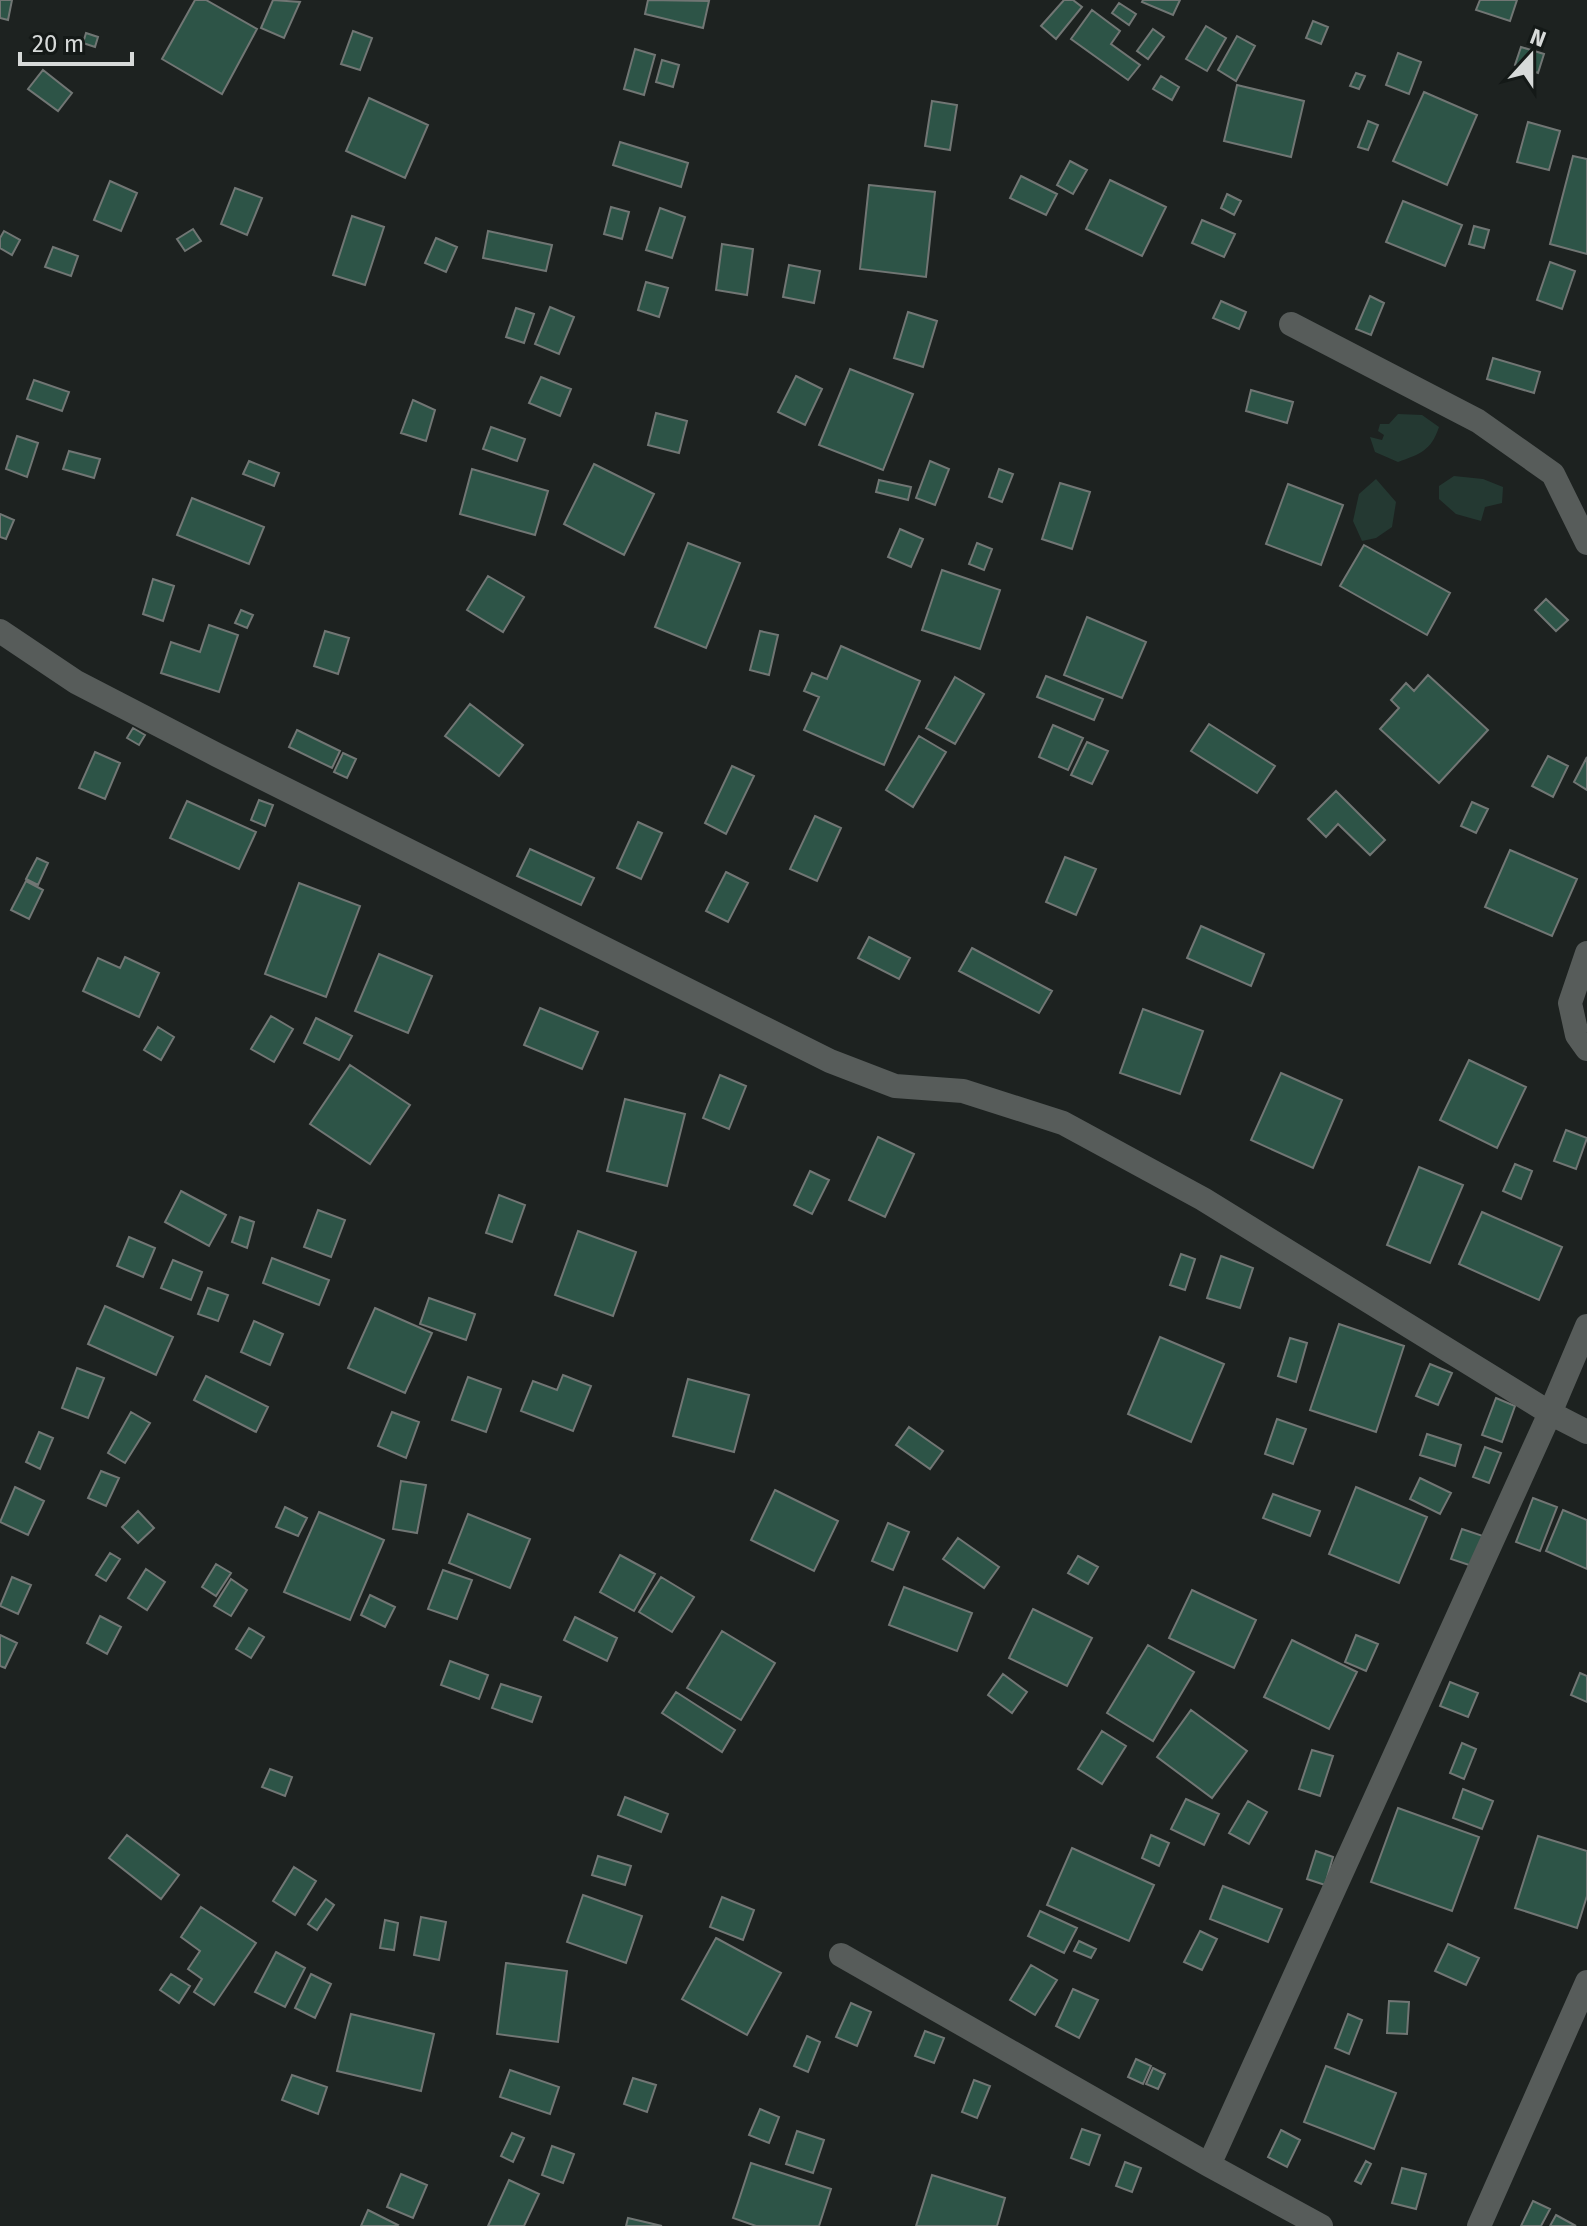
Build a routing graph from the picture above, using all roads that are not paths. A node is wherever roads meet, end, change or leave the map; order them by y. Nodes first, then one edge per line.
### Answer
1 (1291, 324) dead end
2 (1587, 543) edge
3 (0, 631) edge
4 (1587, 953) edge
5 (1587, 1049) edge
6 (1587, 1326) edge
7 (1550, 1413) junction
8 (1587, 1432) edge
9 (841, 1955) dead end
10 (1587, 1982) edge
11 (1209, 2165) junction
12 (1321, 2226) edge
13 (1479, 2226) edge

1 - 2 street
3 - 7 street
4 - 5 street
6 - 7 street
7 - 8 street
7 - 11 street
9 - 11 street
10 - 13 street
11 - 12 street

